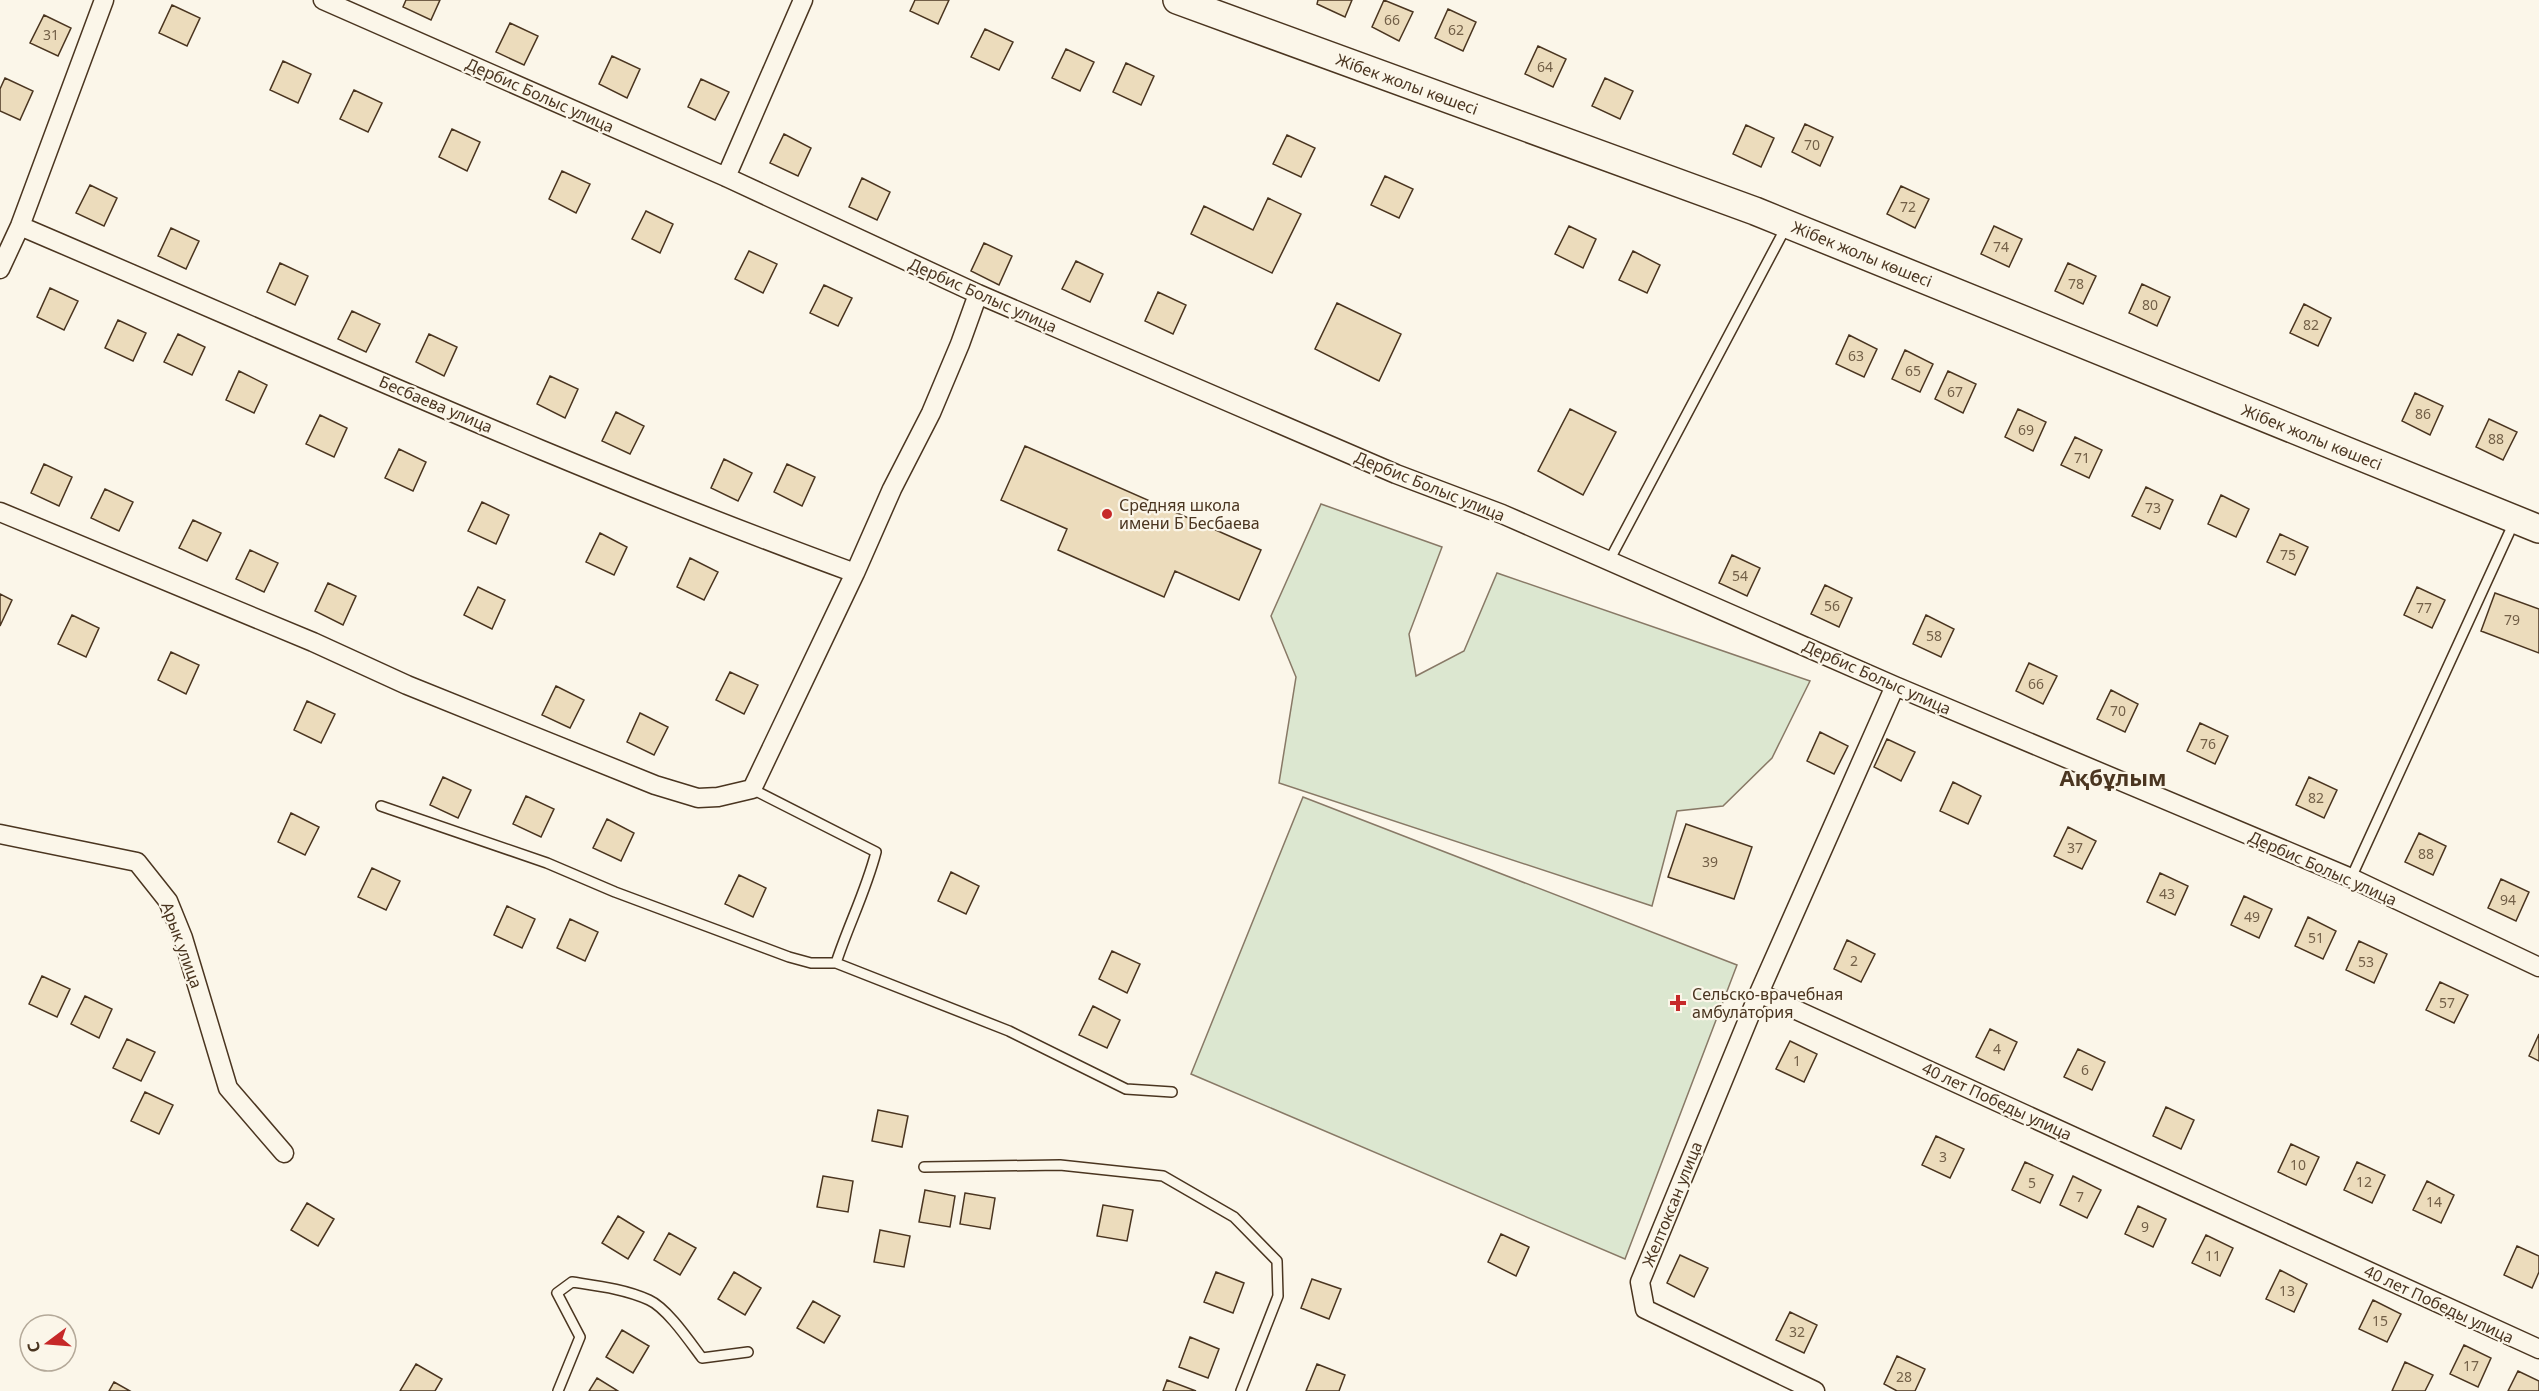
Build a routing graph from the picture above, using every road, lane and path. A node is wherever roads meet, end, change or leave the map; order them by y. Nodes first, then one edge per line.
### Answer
1 (104, 0) edge
2 (323, 0) edge
3 (803, 0) edge
4 (1177, 0) edge
5 (726, 177) junction
6 (1788, 224) junction
7 (20, 226) junction
8 (0, 269) edge
9 (978, 294) junction
10 (0, 512) edge
11 (2527, 524) edge
12 (1609, 561) junction
13 (855, 573) junction
14 (1895, 687) junction
15 (752, 789) junction
16 (381, 806) dead end
17 (0, 834) edge
18 (2351, 878) junction
19 (836, 963) junction
20 (2539, 967) edge
21 (1759, 993) junction
22 (1172, 1092) dead end
23 (284, 1153) dead end
24 (924, 1167) dead end
25 (2539, 1349) edge
26 (748, 1352) dead end
27 (558, 1391) edge
28 (1241, 1391) edge
29 (1815, 1391) edge

1 - 7 street
2 - 5 street, Дербис Болыс улица
3 - 5 street
4 - 6 street, Жібек жолы көшесі
5 - 9 street, Дербис Болыс улица
6 - 11 street, Жібек жолы көшесі
6 - 12 lane
7 - 8 street
7 - 13 street, Бесбаева улица
9 - 12 street, Дербис Болыс улица
9 - 13 street
10 - 15 street
11 - 18 lane
12 - 14 street, Дербис Болыс улица
13 - 15 street
14 - 18 street, Дербис Болыс улица
14 - 21 street
15 - 19 lane
16 - 19 lane
17 - 23 street, Арык улица
18 - 20 street, Дербис Болыс улица
19 - 22 lane
21 - 25 street, 40 лет Победы улица
21 - 29 street, Желтоксан улица
24 - 28 lane
26 - 27 lane

